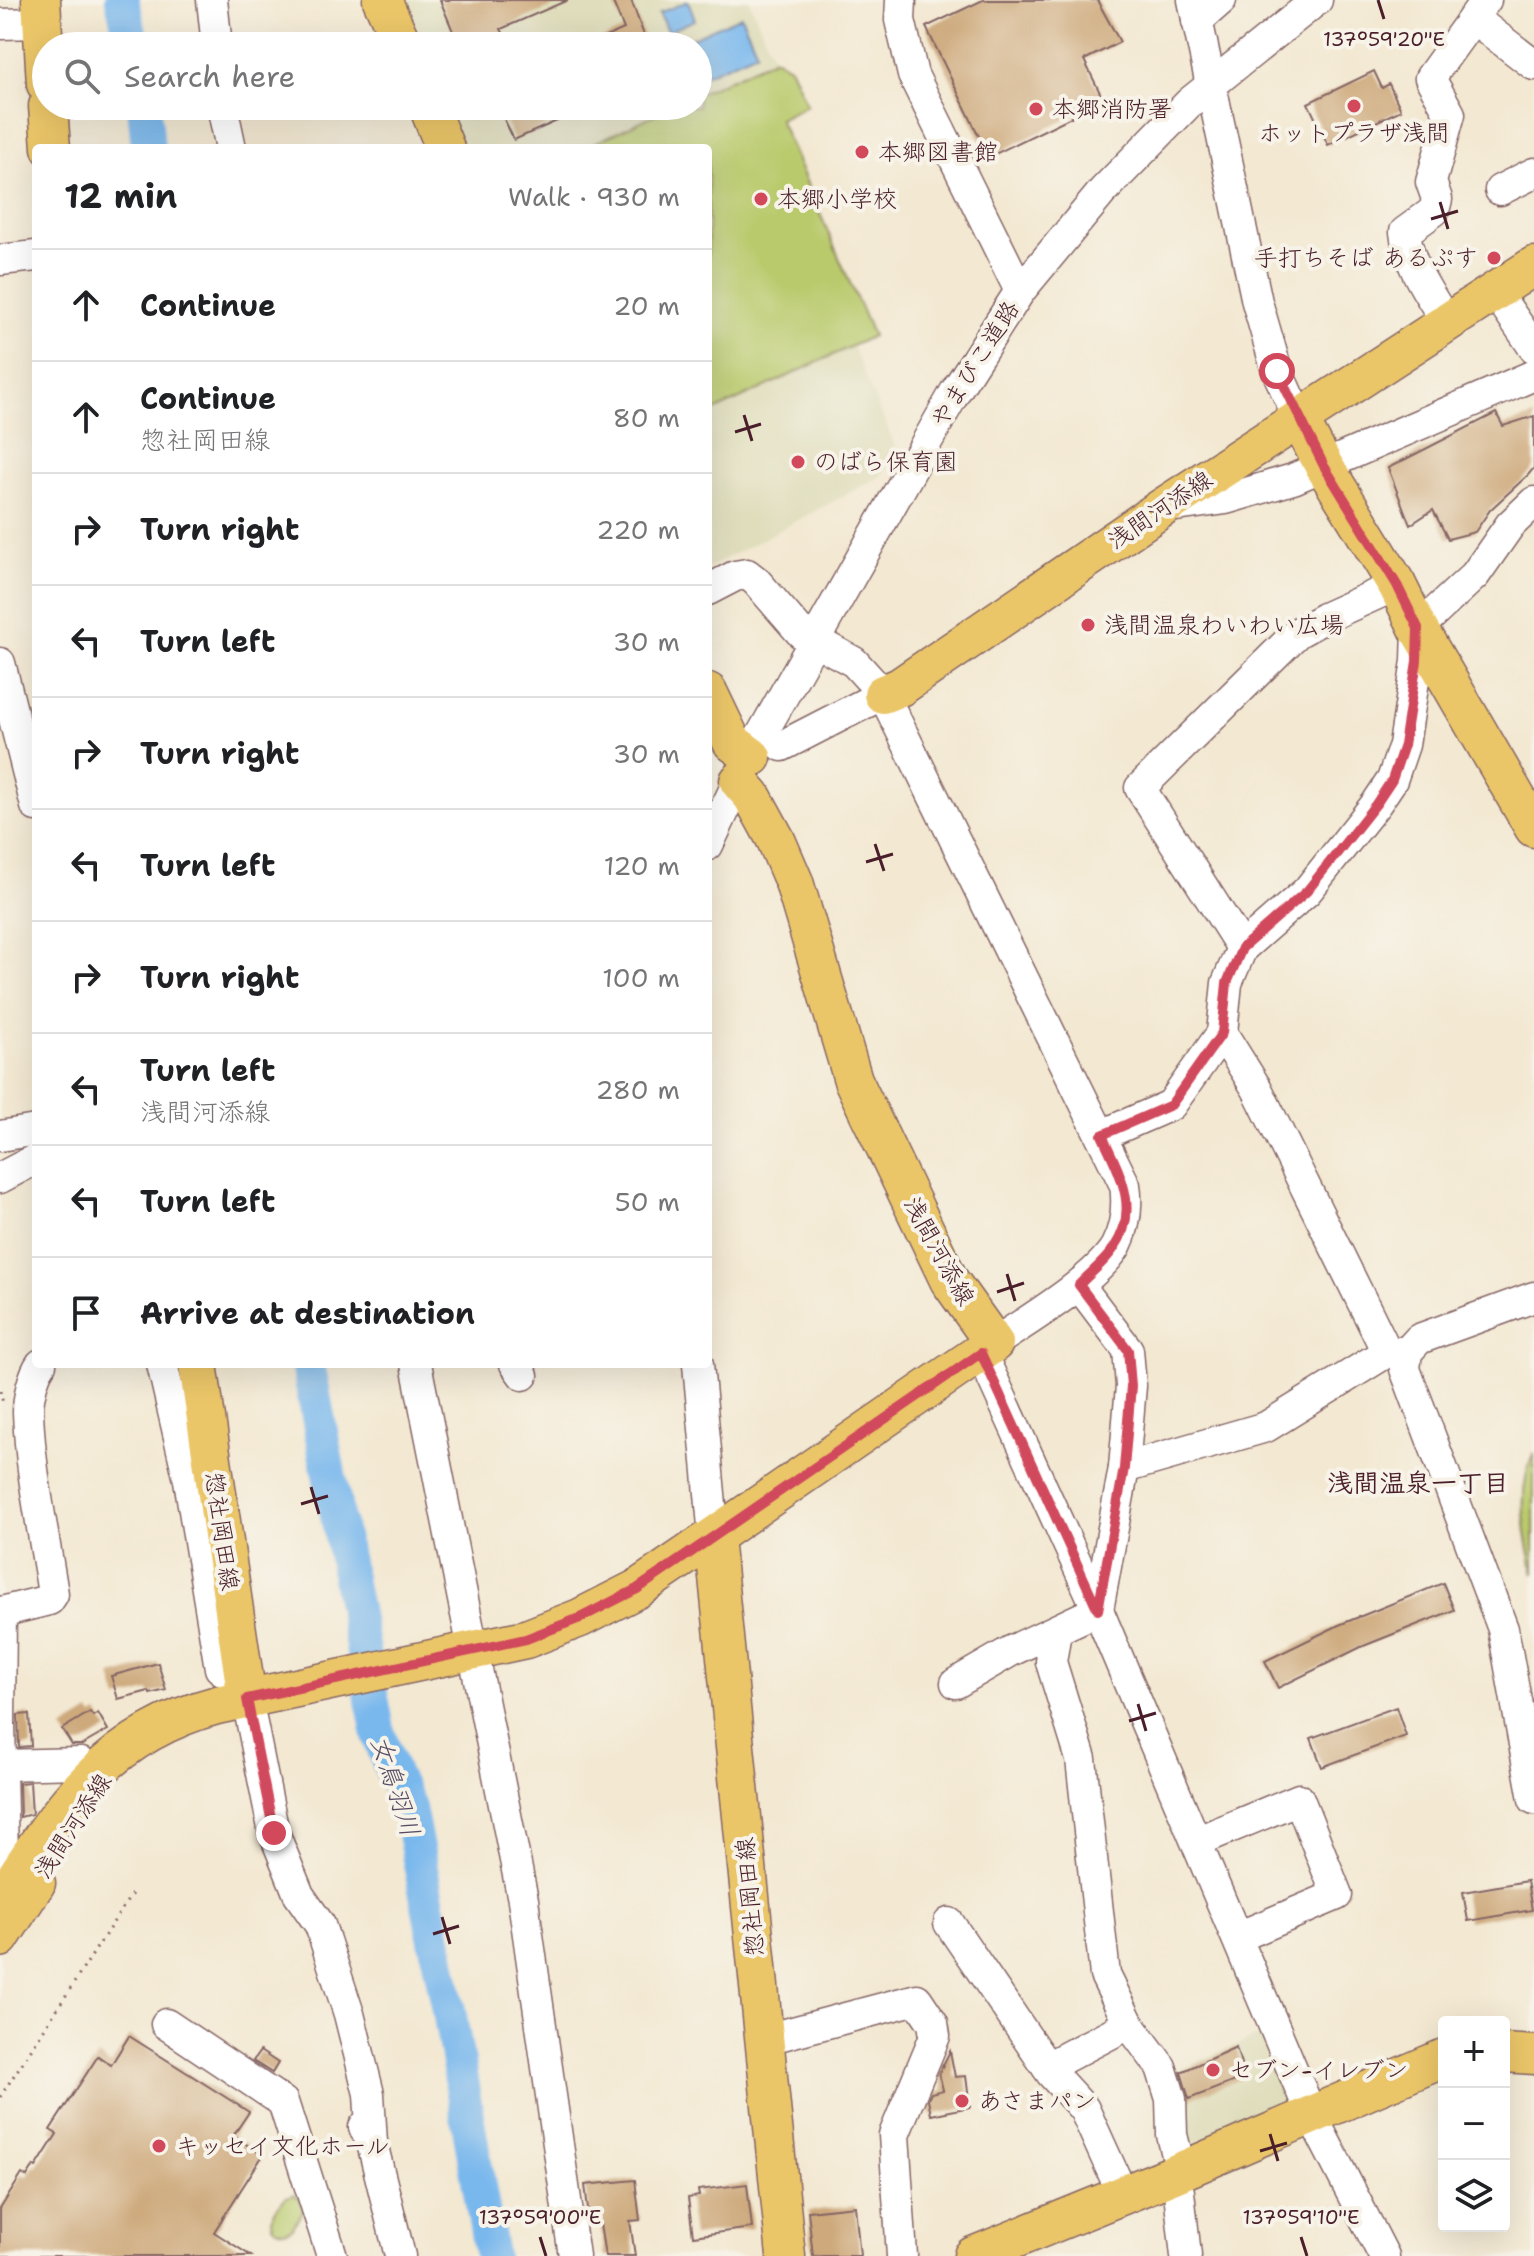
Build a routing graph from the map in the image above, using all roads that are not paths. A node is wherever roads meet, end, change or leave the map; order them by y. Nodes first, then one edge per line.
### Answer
1 (212, 0) edge
2 (382, 0) edge
3 (901, 0) edge
4 (1221, 0) edge
5 (1317, 0) edge
6 (1480, 9) edge
7 (41, 11) edge
8 (1195, 11) edge
9 (0, 24) edge
10 (42, 32) edge
11 (215, 32) edge
12 (397, 32) edge
13 (1534, 65) edge
14 (1210, 85) junction
15 (49, 120) edge
16 (225, 120) edge
17 (434, 120) edge
18 (51, 144) edge
19 (230, 144) edge
20 (443, 144) edge
21 (1534, 173) edge
22 (1500, 190) dead end
23 (32, 256) edge
24 (0, 260) edge
25 (1534, 266) edge
26 (1020, 291) junction
27 (1495, 291) junction
28 (1447, 323) junction
29 (1534, 348) edge
30 (1534, 375) edge
31 (1299, 419) junction
32 (1324, 466) junction
33 (1534, 502) edge
34 (1162, 508) junction
35 (1397, 585) junction
36 (712, 588) edge
37 (1418, 628) junction
38 (816, 641) junction
39 (0, 663) edge
40 (883, 694) junction
41 (712, 700) edge
42 (741, 779) edge
43 (32, 790) edge
44 (1534, 828) edge
45 (712, 837) edge
46 (1242, 948) junction
47 (1222, 1033) junction
48 (32, 1131) edge
49 (1102, 1135) junction
50 (0, 1136) edge
51 (32, 1161) edge
52 (0, 1178) edge
53 (1079, 1285) junction
54 (1534, 1297) edge
55 (988, 1348) junction
56 (1397, 1352) junction
57 (38, 1368) edge
58 (163, 1368) edge
59 (199, 1368) edge
60 (417, 1368) edge
61 (698, 1368) edge
62 (14, 1411) edge
63 (1124, 1468) junction
64 (714, 1537) junction
65 (1098, 1610) junction
66 (1056, 1631) junction
67 (468, 1653) junction
68 (956, 1683) dead end
69 (255, 1693) junction
70 (105, 1764) junction
71 (0, 1765) edge
72 (1534, 1799) edge
73 (1198, 1841) junction
74 (9, 1887) edge
75 (949, 1923) dead end
76 (1238, 1937) junction
77 (0, 1938) edge
78 (166, 2024) dead end
79 (1129, 2024) junction
80 (763, 2040) junction
81 (1510, 2053) edge
82 (1534, 2055) edge
83 (1438, 2061) edge
84 (1047, 2067) junction
85 (1312, 2116) junction
86 (1177, 2173) junction
87 (1123, 2195) junction
88 (332, 2256) edge
89 (400, 2256) edge
90 (574, 2256) edge
91 (786, 2256) edge
92 (902, 2256) edge
93 (973, 2256) edge
94 (1186, 2256) edge
95 (1384, 2256) edge

1 - 11 street
2 - 12 main road
3 - 26 street
4 - 8 street
5 - 14 street, やまびこ道路
6 - 13 street
6 - 28 street
7 - 9 street
7 - 10 main road
8 - 14 street
14 - 26 street, やまびこ道路
14 - 31 street
15 - 18 main road
16 - 19 street
17 - 20 main road
21 - 22 street
23 - 24 street
25 - 27 main road, 浅間河添線
26 - 38 street, やまびこ道路
27 - 28 main road, 浅間河添線
27 - 29 street
28 - 31 main road, 浅間河添線
30 - 32 street
31 - 32 main road
31 - 34 main road, 浅間河添線
32 - 34 street
32 - 35 main road
33 - 37 street
34 - 40 main road, 浅間河添線
35 - 37 main road
35 - 46 street
36 - 38 street
37 - 44 main road
37 - 46 street
38 - 40 street
38 - 42 street, やまびこ道路
39 - 43 street
40 - 42 street, 浅間河添線
40 - 49 street
41 - 42 main road
42 - 45 street, やまびこ道路
42 - 55 main road, 浅間河添線
46 - 47 street
47 - 49 street
47 - 56 street
48 - 50 street
49 - 53 street
51 - 52 street
53 - 55 street
53 - 63 street
54 - 56 street
55 - 64 main road, 浅間河添線
55 - 65 street
56 - 63 street
56 - 72 street
57 - 62 street
58 - 69 street
59 - 69 main road, 惣社岡田線
60 - 67 street
61 - 64 street
62 - 71 street
63 - 65 street
64 - 67 main road, 浅間河添線
64 - 80 main road, 惣社岡田線
65 - 66 street
65 - 73 street
66 - 68 street
66 - 79 street
67 - 69 main road, 浅間河添線
67 - 90 street
69 - 70 main road, 浅間河添線
69 - 89 street
70 - 71 street
70 - 74 main road, 浅間河添線
70 - 77 main road, 浅間河添線
71 - 74 street
73 - 76 street
73 - 76 street
75 - 84 street
76 - 85 street
78 - 88 street
79 - 84 street
79 - 86 street
80 - 91 main road, 惣社岡田線
80 - 92 street
81 - 82 main road
83 - 85 main road
84 - 87 street
85 - 86 main road
85 - 95 street
86 - 87 main road
86 - 94 street
87 - 93 main road

